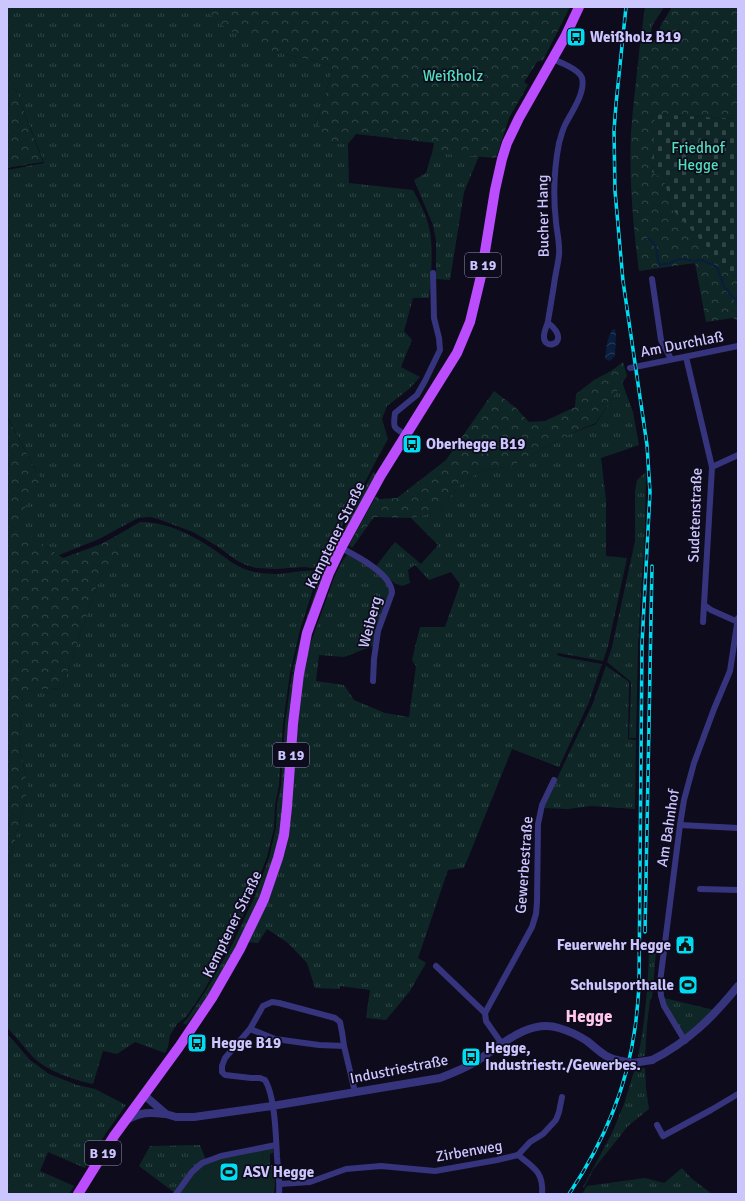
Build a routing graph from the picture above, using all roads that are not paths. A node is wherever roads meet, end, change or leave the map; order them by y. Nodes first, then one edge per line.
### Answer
1 (579, 7) edge
2 (552, 59) junction
3 (434, 273) dead end
4 (652, 279) dead end
5 (548, 323) dead end
6 (738, 346) edge
7 (686, 356) junction
8 (671, 359) junction
9 (630, 368) dead end
10 (405, 434) junction
11 (738, 455) edge
12 (712, 467) junction
13 (341, 548) junction
14 (704, 604) junction
15 (738, 620) edge
16 (703, 622) dead end
17 (373, 681) dead end
18 (554, 780) dead end
19 (680, 825) junction
20 (738, 828) edge
21 (700, 889) dead end
22 (738, 890) edge
23 (436, 966) dead end
24 (738, 986) edge
25 (485, 1013) junction
26 (250, 1029) junction
27 (685, 1041) junction
28 (502, 1044) junction
29 (344, 1046) junction
30 (355, 1092) junction
31 (738, 1094) edge
32 (144, 1095) junction
33 (562, 1097) dead end
34 (272, 1106) junction
35 (166, 1114) junction
36 (126, 1120) junction
37 (657, 1125) dead end
38 (276, 1144) junction
39 (518, 1155) junction
40 (280, 1184) junction
41 (78, 1194) edge
42 (176, 1194) edge
43 (279, 1194) edge
44 (542, 1194) edge

1 - 2 main road, B 19
2 - 5 street, Bucher Hang
2 - 10 main road, Kemptener Straße / B 19
3 - 10 street
4 - 8 street
6 - 7 street, Am Durchlaß
7 - 8 street, Am Durchlaß
7 - 12 street, Sudetenstraße
8 - 9 street, Am Durchlaß
10 - 13 main road, Kemptener Straße / B 19
11 - 12 street
12 - 14 street, Sudetenstraße
13 - 17 street, Weiberg
13 - 32 main road, Kemptener Straße / B 19
14 - 15 street
14 - 16 street, Sudetenstraße
15 - 19 street, Am Bahnhof
18 - 25 street, Gewerbestraße
19 - 20 street
19 - 27 street, Am Bahnhof
21 - 22 street
23 - 25 street
24 - 27 street, Industriestraße
25 - 28 street
26 - 29 street
26 - 29 street
26 - 34 street
27 - 28 street, Industriestraße, bridge
28 - 30 street, Industriestraße
29 - 30 street
30 - 34 street, Industriestraße
31 - 37 street
32 - 35 street
32 - 36 main road, B 19
33 - 39 street, Zirbenweg
34 - 35 street, Industriestraße
34 - 38 street
35 - 36 street, Industriestraße
36 - 41 main road, B 19
38 - 40 street
38 - 42 street
39 - 40 street, Zirbenweg
39 - 44 street
40 - 43 street

